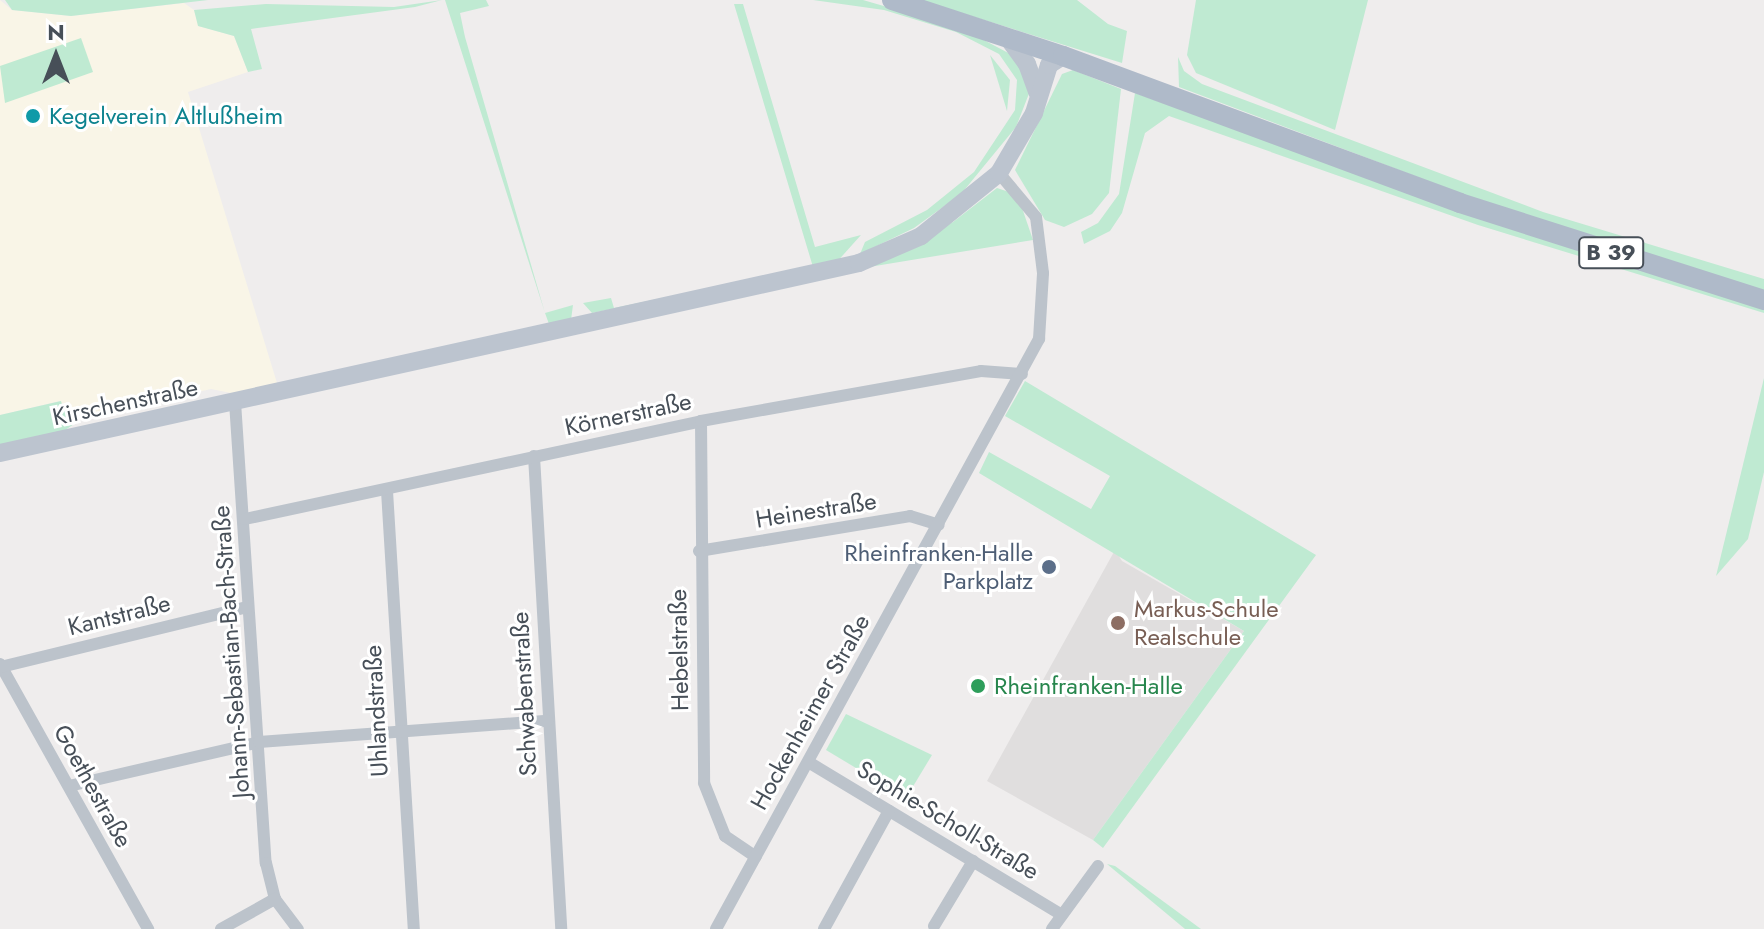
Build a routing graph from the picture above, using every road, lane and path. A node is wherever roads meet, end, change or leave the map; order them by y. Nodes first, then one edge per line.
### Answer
1 (892, 0) edge
2 (1008, 38) junction
3 (1063, 56) junction
4 (1037, 92) junction
5 (1034, 113) junction
6 (999, 173) junction
7 (1764, 300) edge
8 (1022, 374) junction
9 (235, 402) junction
10 (701, 421) junction
11 (0, 453) edge
12 (534, 456) junction
13 (387, 491) junction
14 (245, 519) junction
15 (939, 525) junction
16 (699, 551) junction
17 (248, 607) junction
18 (1, 665) edge
19 (547, 721) junction
20 (398, 729) junction
21 (259, 742) junction
22 (810, 763) junction
23 (69, 786) junction
24 (889, 811) junction
25 (756, 857) junction
26 (973, 861) junction
27 (1098, 866) dead end
28 (275, 899) junction
29 (1062, 915) junction
30 (934, 926) dead end
31 (148, 929) edge
32 (221, 929) edge
33 (298, 929) edge
34 (414, 929) edge
35 (561, 929) edge
36 (716, 929) edge
37 (824, 929) edge
38 (1052, 929) edge

1 - 2 main road, B 39
2 - 3 main road, B 39
2 - 4 street
3 - 4 street
3 - 5 street
3 - 7 main road, B 39
4 - 5 street
5 - 6 street
6 - 8 street, Hockenheimer Straße
6 - 9 street, Kirschenstraße
8 - 10 street, Körnerstraße
8 - 15 street, Hockenheimer Straße
9 - 11 street, Kirschenstraße
9 - 14 street, Johann-Sebastian-Bach-Straße
10 - 12 street, Körnerstraße
10 - 16 street, Hebelstraße
12 - 13 street, Körnerstraße
12 - 19 street, Schwabenstraße
13 - 14 street, Körnerstraße
13 - 20 street, Uhlandstraße
14 - 17 street, Johann-Sebastian-Bach-Straße
15 - 16 street, Heinestraße
15 - 22 street, Hockenheimer Straße
16 - 25 street, Hebelstraße
17 - 18 street, Kantstraße
17 - 21 street, Johann-Sebastian-Bach-Straße
18 - 23 street, Goethestraße
19 - 20 street
19 - 35 street, Schwabenstraße
20 - 21 street
20 - 34 street, Uhlandstraße
21 - 23 street
21 - 28 street, Johann-Sebastian-Bach-Straße
22 - 24 street, Sophie-Scholl-Straße
22 - 25 street, Hockenheimer Straße
23 - 31 street, Goethestraße
24 - 26 street, Sophie-Scholl-Straße
24 - 37 street
25 - 36 street, Hockenheimer Straße
26 - 29 street, Sophie-Scholl-Straße
26 - 30 street
27 - 29 street
28 - 32 street
28 - 33 street
29 - 38 street

